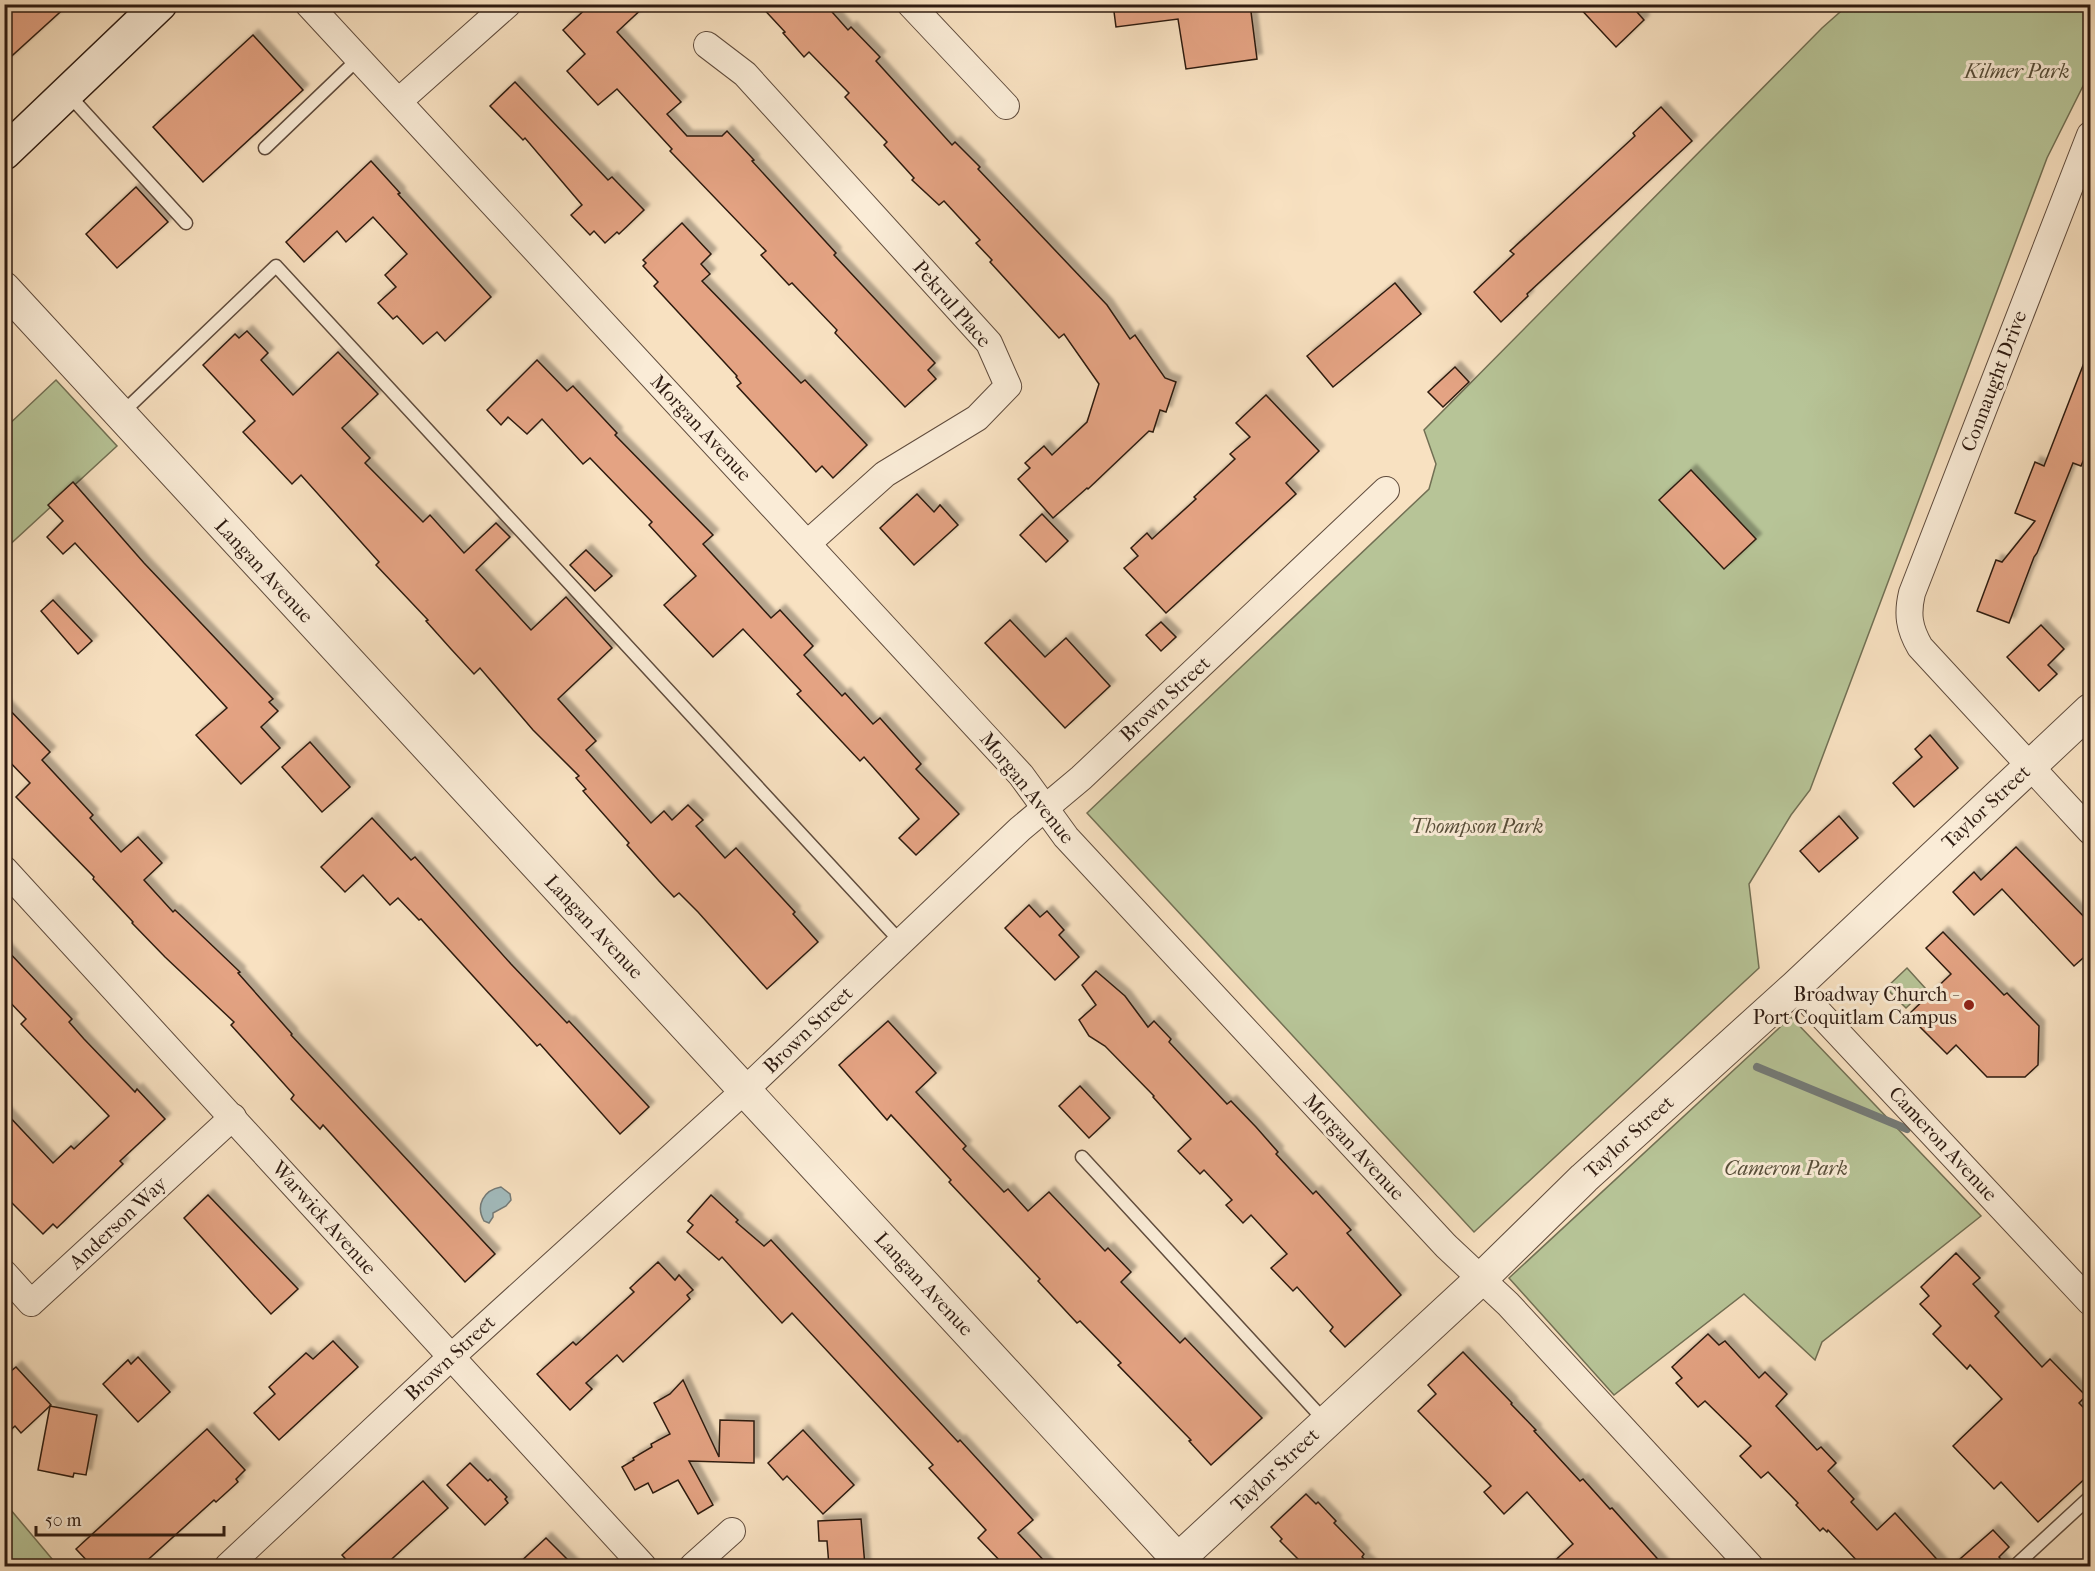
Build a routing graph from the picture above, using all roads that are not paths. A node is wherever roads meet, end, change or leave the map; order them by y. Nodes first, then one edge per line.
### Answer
1 (160, 4) edge
2 (308, 4) edge
3 (508, 4) edge
4 (910, 4) edge
5 (707, 45) dead end
6 (359, 58) junction
7 (66, 92) junction
8 (399, 101) junction
9 (1006, 106) dead end
10 (2091, 135) edge
11 (265, 148) dead end
12 (4, 153) edge
13 (186, 223) dead end
14 (4, 288) edge
15 (120, 415) junction
16 (1386, 490) dead end
17 (807, 543) junction
18 (2091, 710) edge
19 (2030, 766) junction
20 (1045, 808) junction
21 (2091, 831) edge
22 (4, 869) edge
23 (900, 941) junction
24 (1795, 987) junction
25 (745, 1090) junction
26 (233, 1116) junction
27 (1082, 1157) dead end
28 (4, 1273) edge
29 (1481, 1279) junction
30 (2091, 1302) edge
31 (450, 1358) junction
32 (1326, 1422) junction
33 (2091, 1497) edge
34 (732, 1531) dead end
35 (1178, 1564) edge
36 (228, 1566) edge
37 (643, 1566) edge
38 (693, 1566) edge
39 (1750, 1566) edge
40 (2015, 1566) edge

1 - 7 main road
2 - 6 street, Morgan Avenue
3 - 8 street
4 - 9 street
5 - 17 street, Pekrul Place
6 - 8 street, Morgan Avenue
6 - 11 lane
7 - 12 main road
7 - 13 lane
8 - 17 street, Morgan Avenue
10 - 19 street, Connaught Drive
14 - 15 street, Langan Avenue
15 - 23 lane
15 - 25 street, Langan Avenue
16 - 20 street, Brown Street
17 - 20 street, Morgan Avenue
18 - 19 street, Taylor Street
19 - 21 street
19 - 24 street, Taylor Street
20 - 23 street, Brown Street
20 - 29 street, Morgan Avenue
22 - 26 street, Warwick Avenue
23 - 25 street, Brown Street
24 - 29 street, Taylor Street
24 - 30 street, Cameron Avenue
25 - 31 street, Brown Street
25 - 35 street, Langan Avenue
26 - 28 street, Anderson Way
26 - 31 street, Warwick Avenue
27 - 32 lane
29 - 32 street, Taylor Street
29 - 39 street, Morgan Avenue
31 - 36 street, Brown Street
31 - 37 street, Warwick Avenue
32 - 35 street, Taylor Street
33 - 40 lane
34 - 38 street

